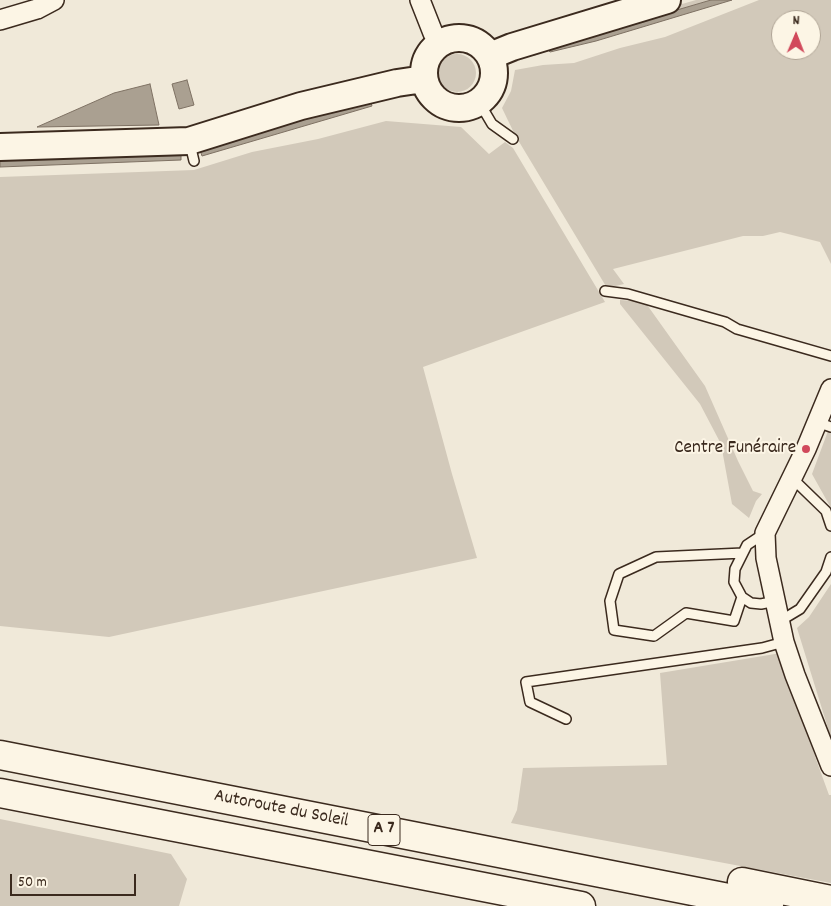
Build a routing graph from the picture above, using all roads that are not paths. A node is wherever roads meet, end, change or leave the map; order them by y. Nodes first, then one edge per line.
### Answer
1 (54, 0) edge
2 (420, 0) edge
3 (666, 0) edge
4 (0, 20) edge
5 (440, 43) junction
6 (490, 56) junction
7 (424, 79) junction
8 (480, 102) junction
9 (513, 139) dead end
10 (0, 147) edge
11 (605, 291) dead end
12 (831, 356) edge
13 (831, 389) edge
14 (824, 425) edge
15 (792, 478) junction
16 (831, 526) edge
17 (765, 533) junction
18 (743, 553) junction
19 (831, 557) edge
20 (742, 597) junction
21 (776, 601) junction
22 (780, 621) junction
23 (784, 642) junction
24 (566, 718) dead end
25 (0, 755) edge
26 (831, 766) edge
27 (0, 793) edge
28 (505, 854) junction
29 (831, 900) edge
30 (581, 906) edge
31 (769, 906) edge

1 - 4 street
2 - 5 street
3 - 6 street
5 - 6 street
5 - 7 street
6 - 8 street
7 - 8 street
7 - 10 street
8 - 9 lane
11 - 12 lane
13 - 14 street
14 - 15 street
15 - 16 lane
15 - 17 street
17 - 18 lane
17 - 21 street
18 - 20 lane
18 - 20 lane
19 - 22 lane
20 - 21 lane
21 - 22 street
22 - 23 street
23 - 24 lane
23 - 26 street
25 - 28 highway, Autoroute du Soleil / A 7
27 - 30 highway, Autoroute du Soleil / A 7
28 - 29 highway
28 - 31 highway, Autoroute du Soleil / A 7

